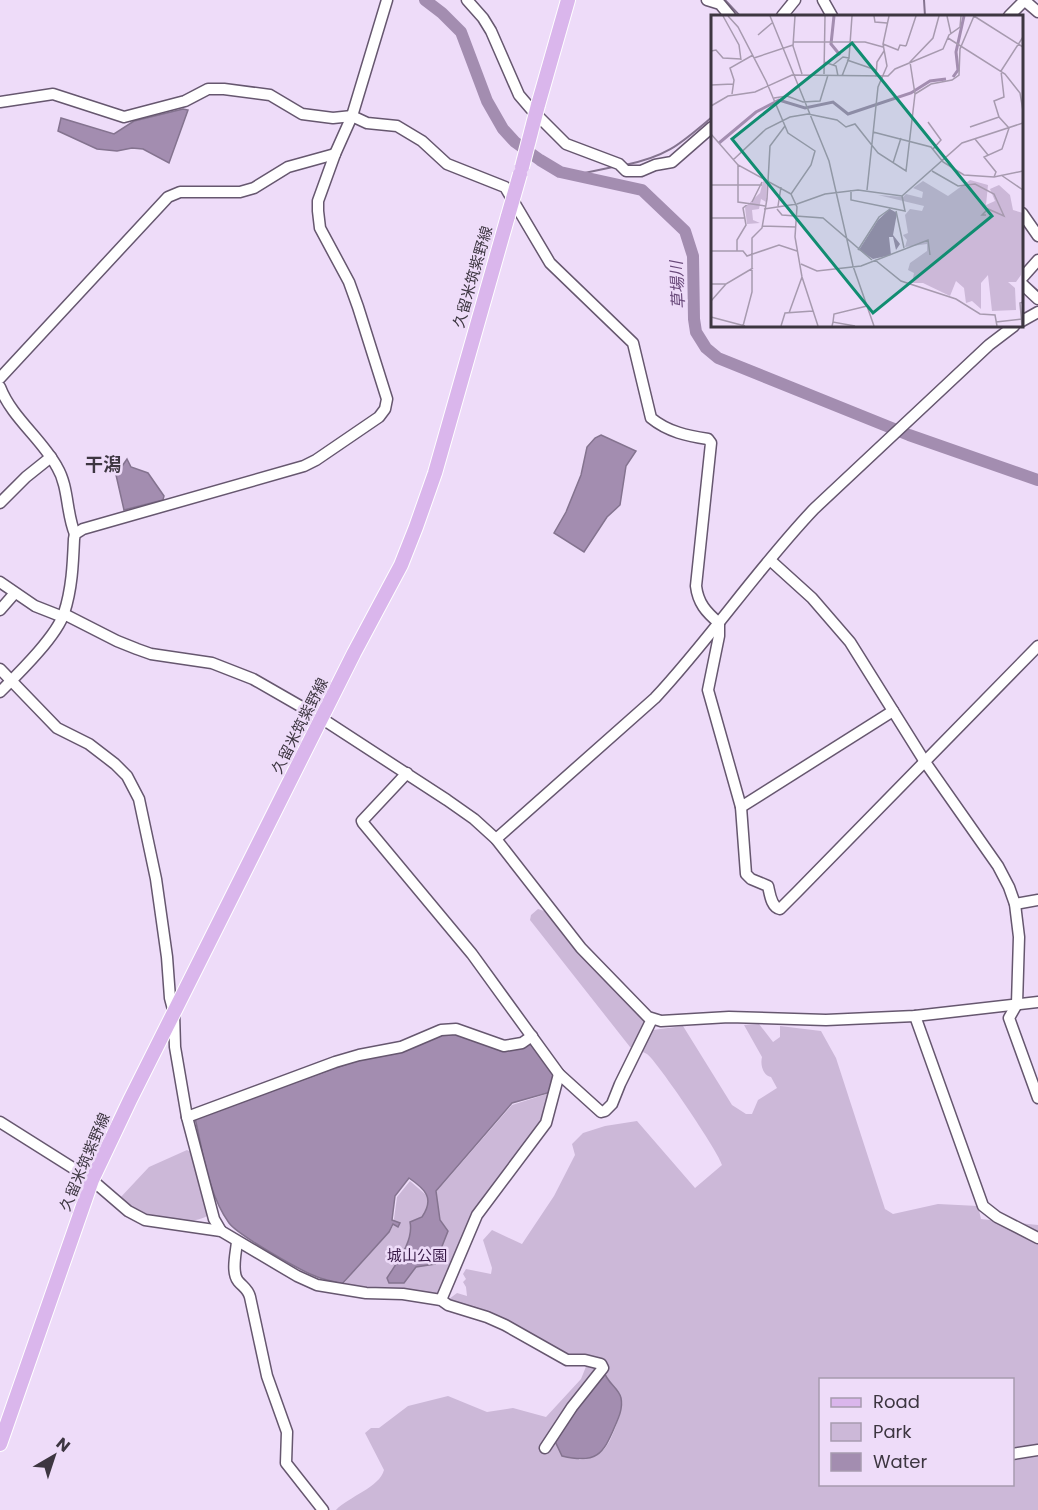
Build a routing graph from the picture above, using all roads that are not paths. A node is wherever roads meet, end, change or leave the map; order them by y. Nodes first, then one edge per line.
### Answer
1 (387, 0) edge
2 (467, 0) edge
3 (568, 0) edge
4 (707, 0) edge
5 (795, 0) edge
6 (823, 0) edge
7 (1025, 0) edge
8 (1038, 12) edge
9 (729, 15) edge
10 (783, 15) edge
11 (831, 15) edge
12 (1011, 15) edge
13 (0, 102) edge
14 (352, 116) junction
15 (711, 128) edge
16 (335, 154) junction
17 (1023, 214) edge
18 (1038, 236) edge
19 (1038, 260) edge
20 (1023, 277) edge
21 (1023, 285) edge
22 (1038, 299) edge
23 (1038, 312) edge
24 (1023, 320) edge
25 (1013, 327) edge
26 (0, 378) edge
27 (0, 387) edge
28 (51, 457) junction
29 (0, 503) edge
30 (75, 534) junction
31 (770, 560) junction
32 (0, 582) edge
33 (14, 594) junction
34 (0, 610) edge
35 (63, 615) junction
36 (719, 623) junction
37 (1038, 646) edge
38 (0, 669) edge
39 (11, 681) junction
40 (0, 692) edge
41 (893, 711) junction
42 (321, 718) junction
43 (925, 762) junction
44 (407, 773) junction
45 (741, 807) junction
46 (496, 839) junction
47 (1038, 900) edge
48 (1015, 904) junction
49 (1038, 1002) edge
50 (1017, 1004) junction
51 (174, 1013) junction
52 (915, 1016) junction
53 (652, 1019) junction
54 (532, 1036) junction
55 (560, 1074) junction
56 (1038, 1098) edge
57 (187, 1117) junction
58 (0, 1122) edge
59 (92, 1180) junction
60 (221, 1231) junction
61 (1038, 1238) edge
62 (237, 1242) junction
63 (441, 1300) junction
64 (0, 1444) edge
65 (545, 1448) dead end
66 (1038, 1450) edge
67 (1014, 1454) edge
68 (323, 1510) edge

1 - 14 street
2 - 15 street
3 - 42 main road, 久留米筑紫野線, bridge
4 - 9 street
5 - 10 street
6 - 11 street
7 - 8 street
7 - 12 street
13 - 14 street
14 - 16 street
14 - 36 street
16 - 26 street
16 - 30 street
17 - 18 street
19 - 20 street
21 - 22 street
23 - 24 street
25 - 31 street
27 - 28 street
28 - 29 street
28 - 30 street
30 - 35 street
31 - 36 street
31 - 41 street
32 - 33 street
33 - 34 street
33 - 35 street
35 - 39 street
35 - 42 street
36 - 45 street
36 - 46 street
37 - 43 street
38 - 39 street
39 - 40 street
39 - 51 street
41 - 43 street
41 - 45 street
42 - 44 street
42 - 51 main road, 久留米筑紫野線
43 - 45 street
43 - 48 street
44 - 46 street
44 - 54 street
46 - 53 street
47 - 48 street
48 - 50 street
49 - 50 street
50 - 52 street
50 - 56 street
51 - 57 street
51 - 59 main road, 久留米筑紫野線
52 - 53 street
52 - 61 street
53 - 55 street
54 - 55 street
54 - 57 street
55 - 63 street
57 - 60 street
58 - 59 street
59 - 60 street
59 - 64 main road, 久留米筑紫野線
60 - 62 street
62 - 63 street
62 - 68 street
63 - 65 street
66 - 67 street

